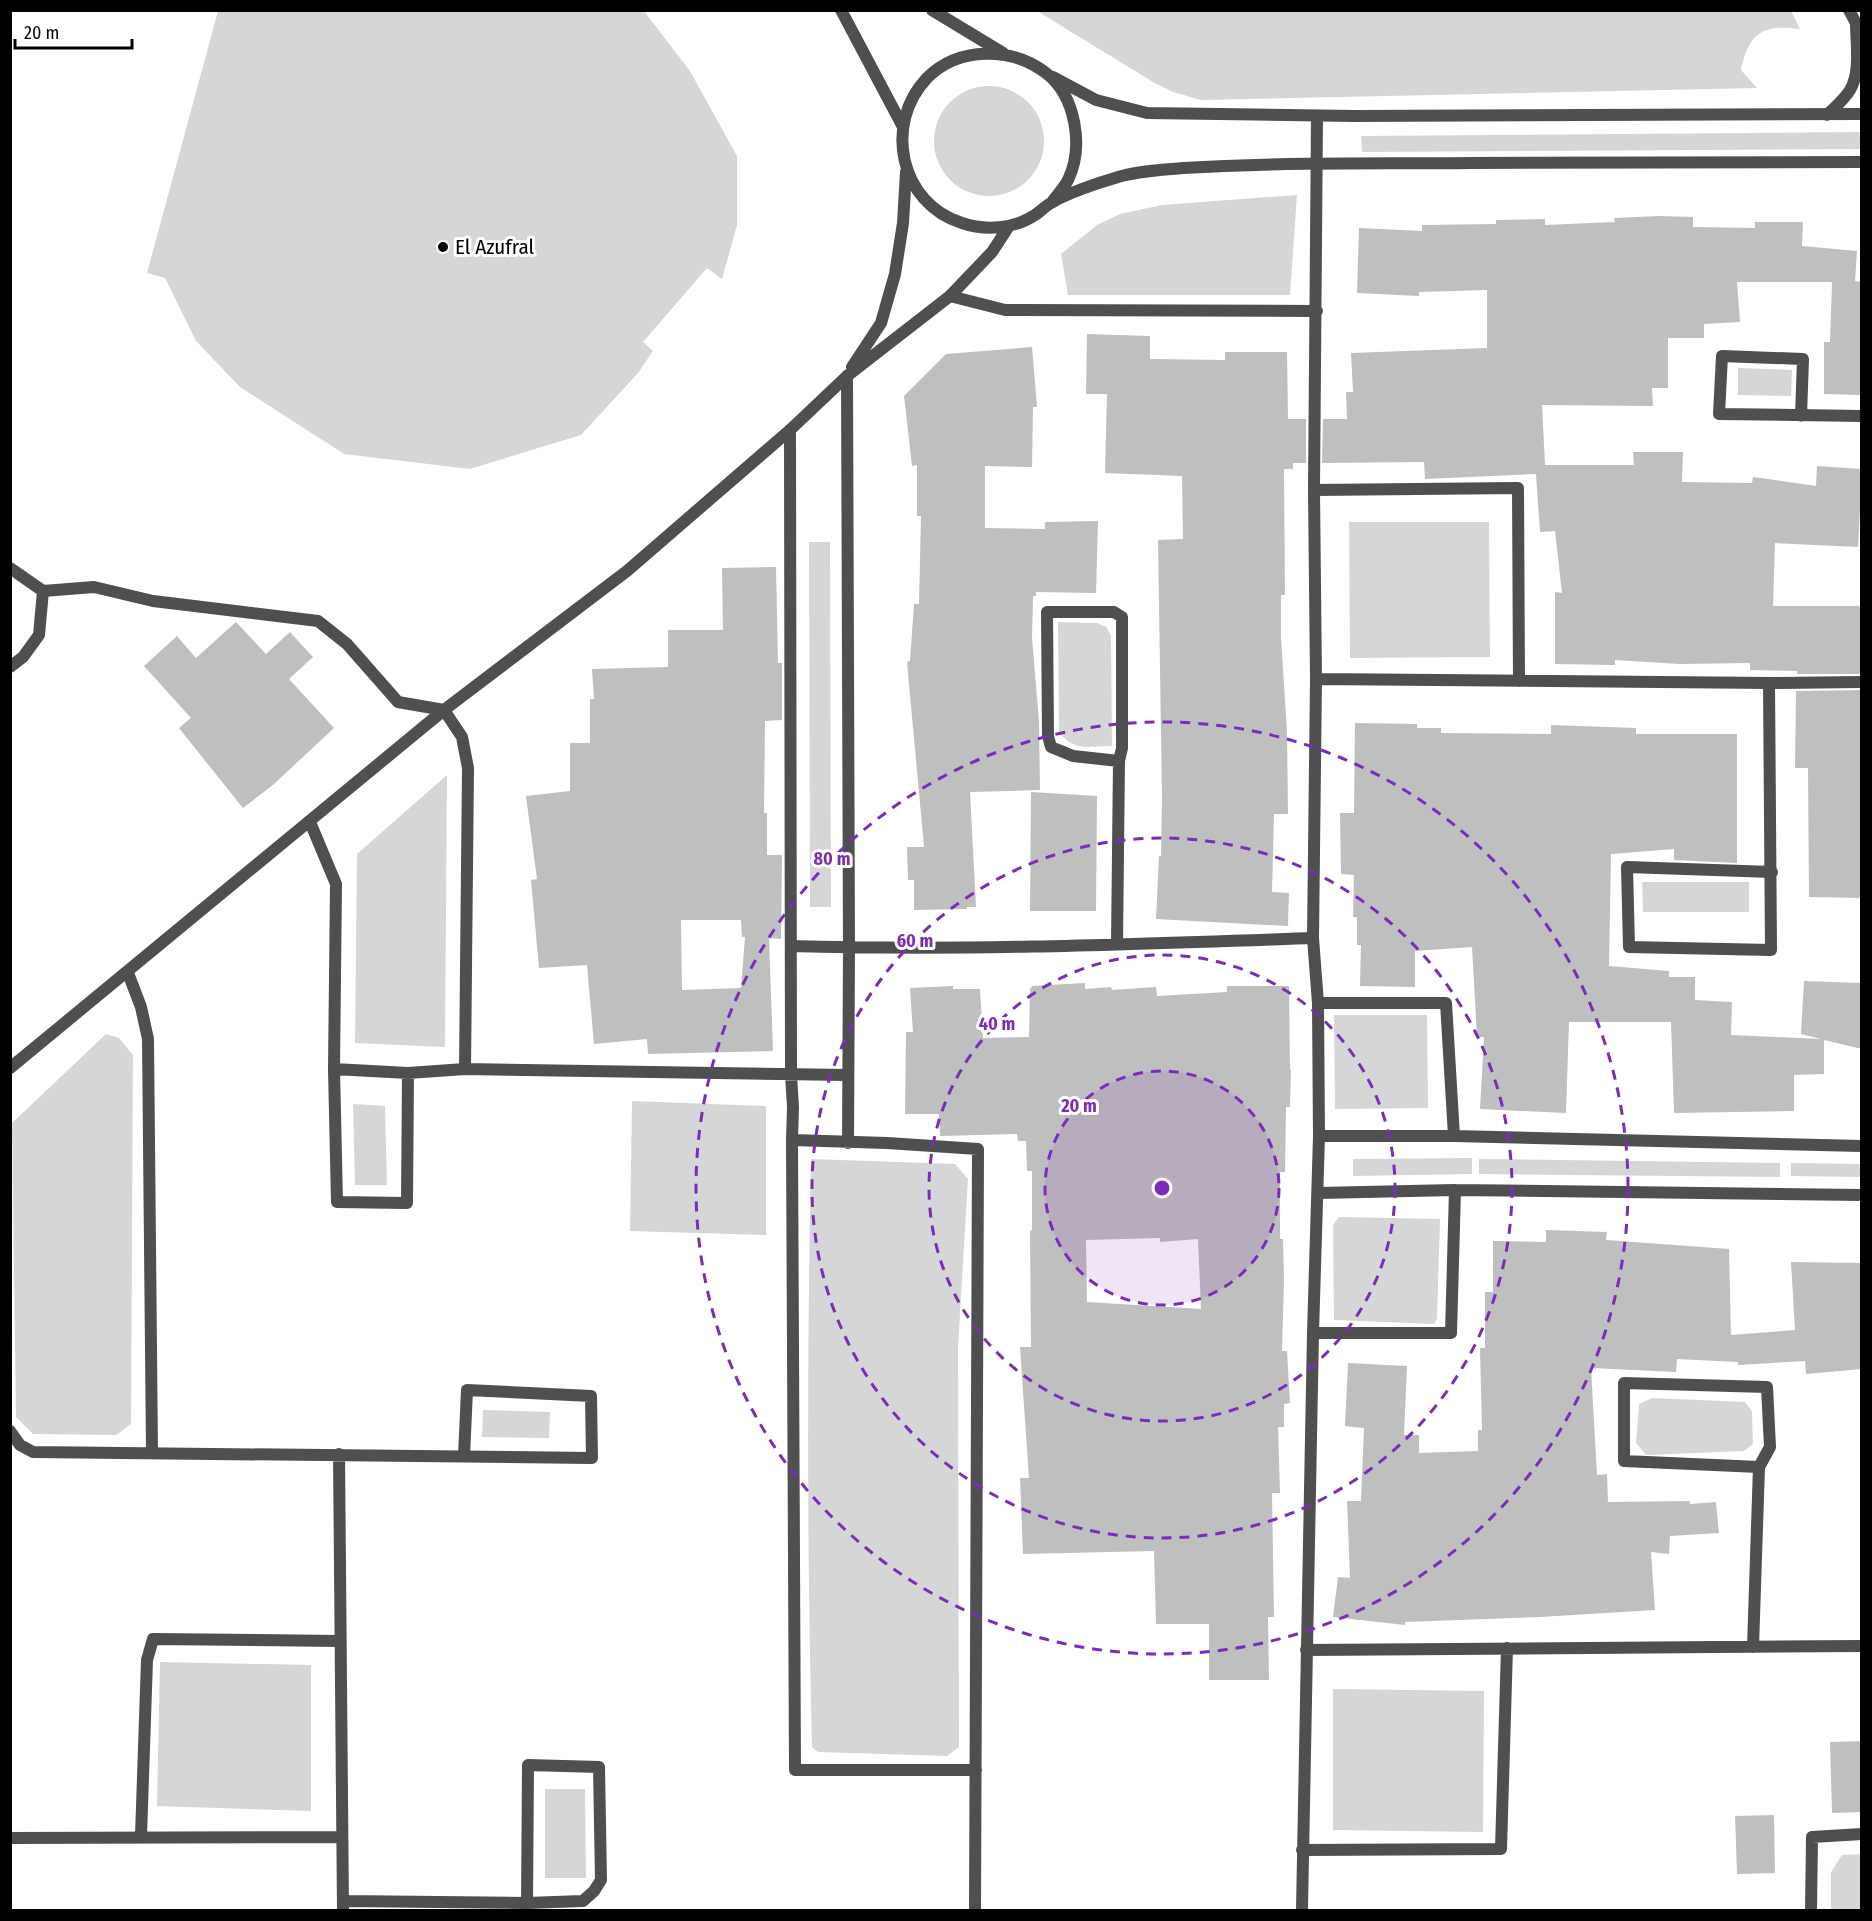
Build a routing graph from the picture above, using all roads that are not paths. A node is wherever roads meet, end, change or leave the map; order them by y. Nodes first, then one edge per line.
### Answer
1 (841, 10) edge
2 (932, 10) edge
3 (1849, 10) edge
4 (1856, 23) junction
5 (1862, 36) edge
6 (1004, 54) junction
7 (1049, 75) junction
8 (1862, 114) edge
9 (1827, 115) junction
10 (1317, 116) junction
11 (903, 127) junction
12 (1862, 162) edge
13 (1318, 164) junction
14 (906, 172) junction
15 (1052, 202) junction
16 (1009, 226) junction
17 (950, 296) junction
18 (1317, 311) junction
19 (847, 376) junction
20 (1802, 416) junction
21 (1862, 416) edge
22 (790, 430) junction
23 (1314, 490) junction
24 (10, 568) edge
25 (43, 591) junction
26 (10, 667) edge
27 (1316, 679) junction
28 (1520, 681) junction
29 (1862, 682) edge
30 (1769, 683) junction
31 (444, 710) junction
32 (1119, 761) junction
33 (310, 822) junction
34 (1772, 872) junction
35 (1313, 938) junction
36 (1117, 944) junction
37 (791, 946) junction
38 (849, 948) junction
39 (128, 973) junction
40 (1318, 1003) junction
41 (10, 1068) edge
42 (334, 1069) junction
43 (465, 1070) junction
44 (408, 1073) junction
45 (847, 1075) junction
46 (791, 1076) junction
47 (1319, 1136) junction
48 (1454, 1136) junction
49 (792, 1140) junction
50 (848, 1143) junction
51 (1862, 1146) edge
52 (1455, 1190) junction
53 (1318, 1193) junction
54 (1862, 1195) edge
55 (1313, 1333) junction
56 (10, 1431) edge
57 (152, 1452) junction
58 (339, 1454) junction
59 (464, 1456) junction
60 (1759, 1467) junction
61 (340, 1641) junction
62 (1862, 1646) edge
63 (1753, 1647) junction
64 (1507, 1648) junction
65 (1306, 1650) junction
66 (976, 1770) junction
67 (1862, 1834) edge
68 (141, 1836) junction
69 (341, 1837) junction
70 (10, 1838) edge
71 (1302, 1850) junction
72 (528, 1903) junction
73 (343, 1906) edge
74 (975, 1911) edge
75 (1302, 1911) edge
76 (1811, 1911) edge

1 - 11 street
2 - 6 street
3 - 4 street
4 - 5 street
4 - 9 street
6 - 7 street
6 - 11 street
7 - 10 street
7 - 15 street
8 - 9 street
9 - 10 street
10 - 13 street
11 - 14 street
12 - 13 street
13 - 15 street
13 - 18 street
14 - 16 street
14 - 19 street
15 - 16 street
16 - 17 street
17 - 18 street
17 - 19 street
18 - 23 street
19 - 22 street
19 - 38 street
20 - 20 street
20 - 21 street
22 - 31 street
22 - 37 street
23 - 27 street
23 - 28 street
24 - 25 street
25 - 26 street
25 - 31 street
27 - 28 street
27 - 35 street
28 - 30 street
29 - 30 street
30 - 34 street
31 - 33 street
31 - 43 street
32 - 32 street
32 - 36 street
33 - 39 street
33 - 42 street
34 - 34 street
35 - 36 street
35 - 40 street
36 - 38 street
37 - 38 street
37 - 46 street
38 - 45 street
39 - 41 street
39 - 57 street
40 - 47 street
40 - 48 street
42 - 44 street
42 - 44 street
43 - 44 street
43 - 46 street
45 - 46 street
45 - 50 street
46 - 49 street
47 - 48 street
47 - 53 street
48 - 51 street
49 - 50 street
49 - 66 street
50 - 66 street
52 - 53 street
52 - 54 street
52 - 55 street
53 - 55 street
55 - 65 street
56 - 57 street
57 - 58 street
58 - 59 street
58 - 61 street
59 - 59 street
60 - 60 street
60 - 63 street
61 - 68 street
61 - 69 street
62 - 63 street
63 - 64 street
64 - 65 street
64 - 71 street
65 - 71 street
66 - 74 street
67 - 76 street
68 - 69 street
68 - 70 street
69 - 73 street
71 - 75 street
72 - 72 street
72 - 73 street

